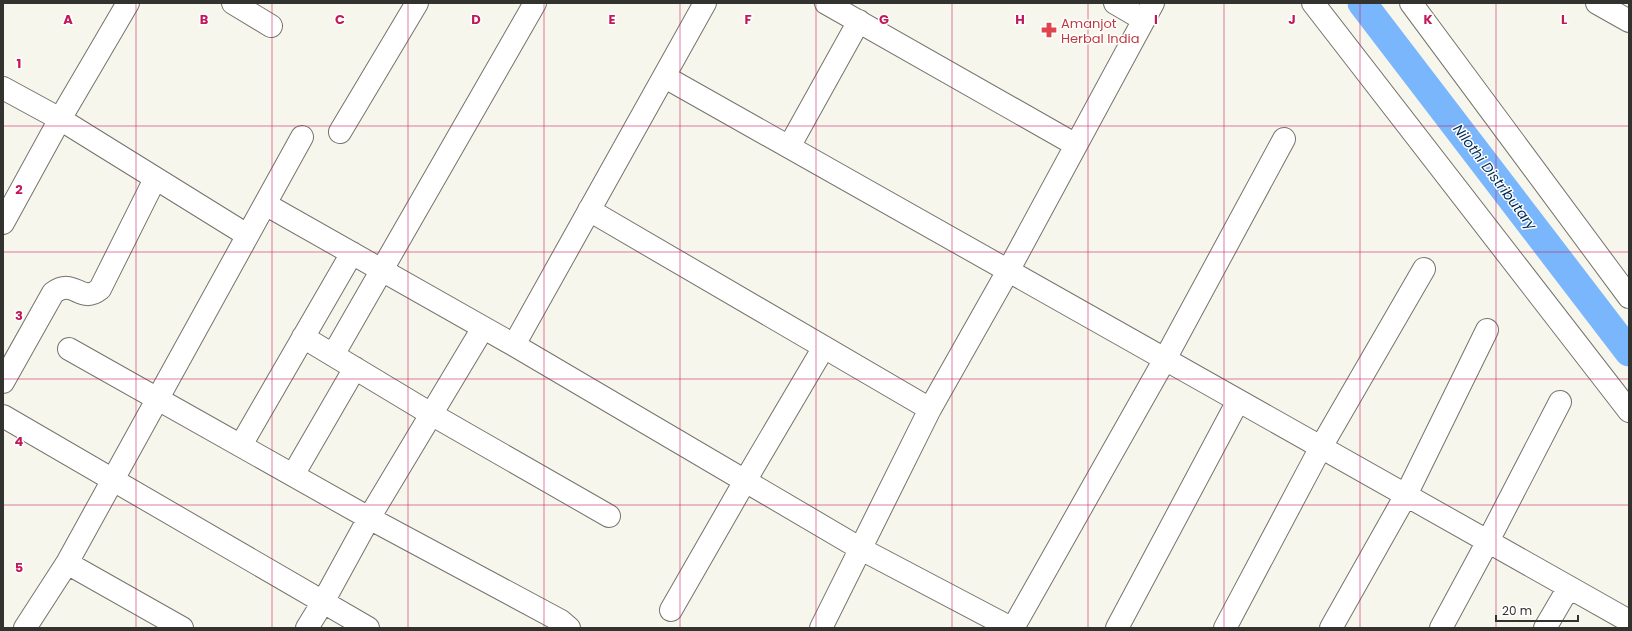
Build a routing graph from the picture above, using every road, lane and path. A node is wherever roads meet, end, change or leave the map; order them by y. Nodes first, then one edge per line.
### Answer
1 (128, 3) edge
2 (233, 3) edge
3 (417, 3) edge
4 (535, 3) edge
5 (705, 3) edge
6 (826, 3) edge
7 (1115, 3) edge
8 (1313, 3) edge
9 (1411, 3) edge
10 (1597, 3) edge
11 (1148, 11) edge
12 (859, 21) junction
13 (1629, 21) edge
14 (271, 26) dead end
15 (665, 77) junction
16 (3, 88) edge
17 (60, 119) junction
18 (340, 132) dead end
19 (302, 137) dead end
20 (1284, 139) dead end
21 (1076, 144) junction
22 (789, 147) junction
23 (155, 179) junction
24 (265, 204) junction
25 (589, 210) junction
26 (3, 223) edge
27 (247, 235) junction
28 (352, 253) junction
29 (1424, 269) dead end
30 (382, 270) junction
31 (1008, 271) junction
32 (1629, 297) edge
33 (483, 328) junction
34 (1488, 330) dead end
35 (303, 337) junction
36 (514, 345) junction
37 (824, 347) junction
38 (69, 349) dead end
39 (333, 355) junction
40 (1165, 359) junction
41 (355, 368) junction
42 (3, 382) edge
43 (158, 399) junction
44 (1238, 401) junction
45 (1560, 402) dead end
46 (930, 409) junction
47 (1629, 411) edge
48 (431, 414) junction
49 (3, 416) edge
50 (241, 445) junction
51 (1321, 447) junction
52 (293, 475) junction
53 (113, 480) junction
54 (745, 481) junction
55 (1406, 495) junction
56 (609, 516) dead end
57 (369, 518) junction
58 (1488, 541) junction
59 (861, 549) junction
60 (67, 563) junction
61 (1569, 587) junction
62 (323, 602) junction
63 (671, 610) dead end
64 (1629, 621) edge
65 (25, 628) edge
66 (182, 628) edge
67 (307, 628) edge
68 (368, 628) edge
69 (569, 628) edge
70 (821, 628) edge
71 (1012, 628) edge
72 (1117, 628) edge
73 (1225, 628) edge
74 (1331, 628) edge
75 (1441, 628) edge
76 (1545, 628) edge

1 - 17 street
2 - 14 street
3 - 18 street
4 - 30 street
5 - 15 street
6 - 12 street
7 - 11 street
8 - 47 street
9 - 32 street
10 - 13 street
11 - 21 street
12 - 21 street
12 - 22 street
15 - 22 street
15 - 25 street
16 - 17 street
17 - 23 street
17 - 26 street
19 - 24 street
20 - 40 street
21 - 31 street
22 - 31 street
23 - 27 street
23 - 42 street
24 - 27 street
24 - 28 street
25 - 36 street
25 - 37 street
27 - 43 street
28 - 30 street
28 - 35 street
29 - 51 street
30 - 33 street
30 - 39 street
31 - 40 street
31 - 46 street
33 - 36 street
33 - 48 street
34 - 55 street
35 - 39 street
35 - 50 street
36 - 54 street
37 - 46 street
37 - 54 street
38 - 43 street
39 - 41 street
40 - 44 street
40 - 71 street
41 - 48 street
41 - 52 street
43 - 50 street
43 - 53 street
44 - 51 street
44 - 72 street
45 - 58 street
46 - 59 street
48 - 56 street
48 - 57 street
49 - 53 street
50 - 52 street
51 - 55 street
51 - 73 street
52 - 57 street
53 - 60 street
53 - 62 street
54 - 59 street
54 - 63 street
55 - 58 street
55 - 74 street
57 - 62 street
57 - 69 street
58 - 61 street
58 - 75 street
59 - 70 street
59 - 71 street
60 - 65 street
60 - 66 street
61 - 64 street
61 - 76 street
62 - 67 street
62 - 68 street

